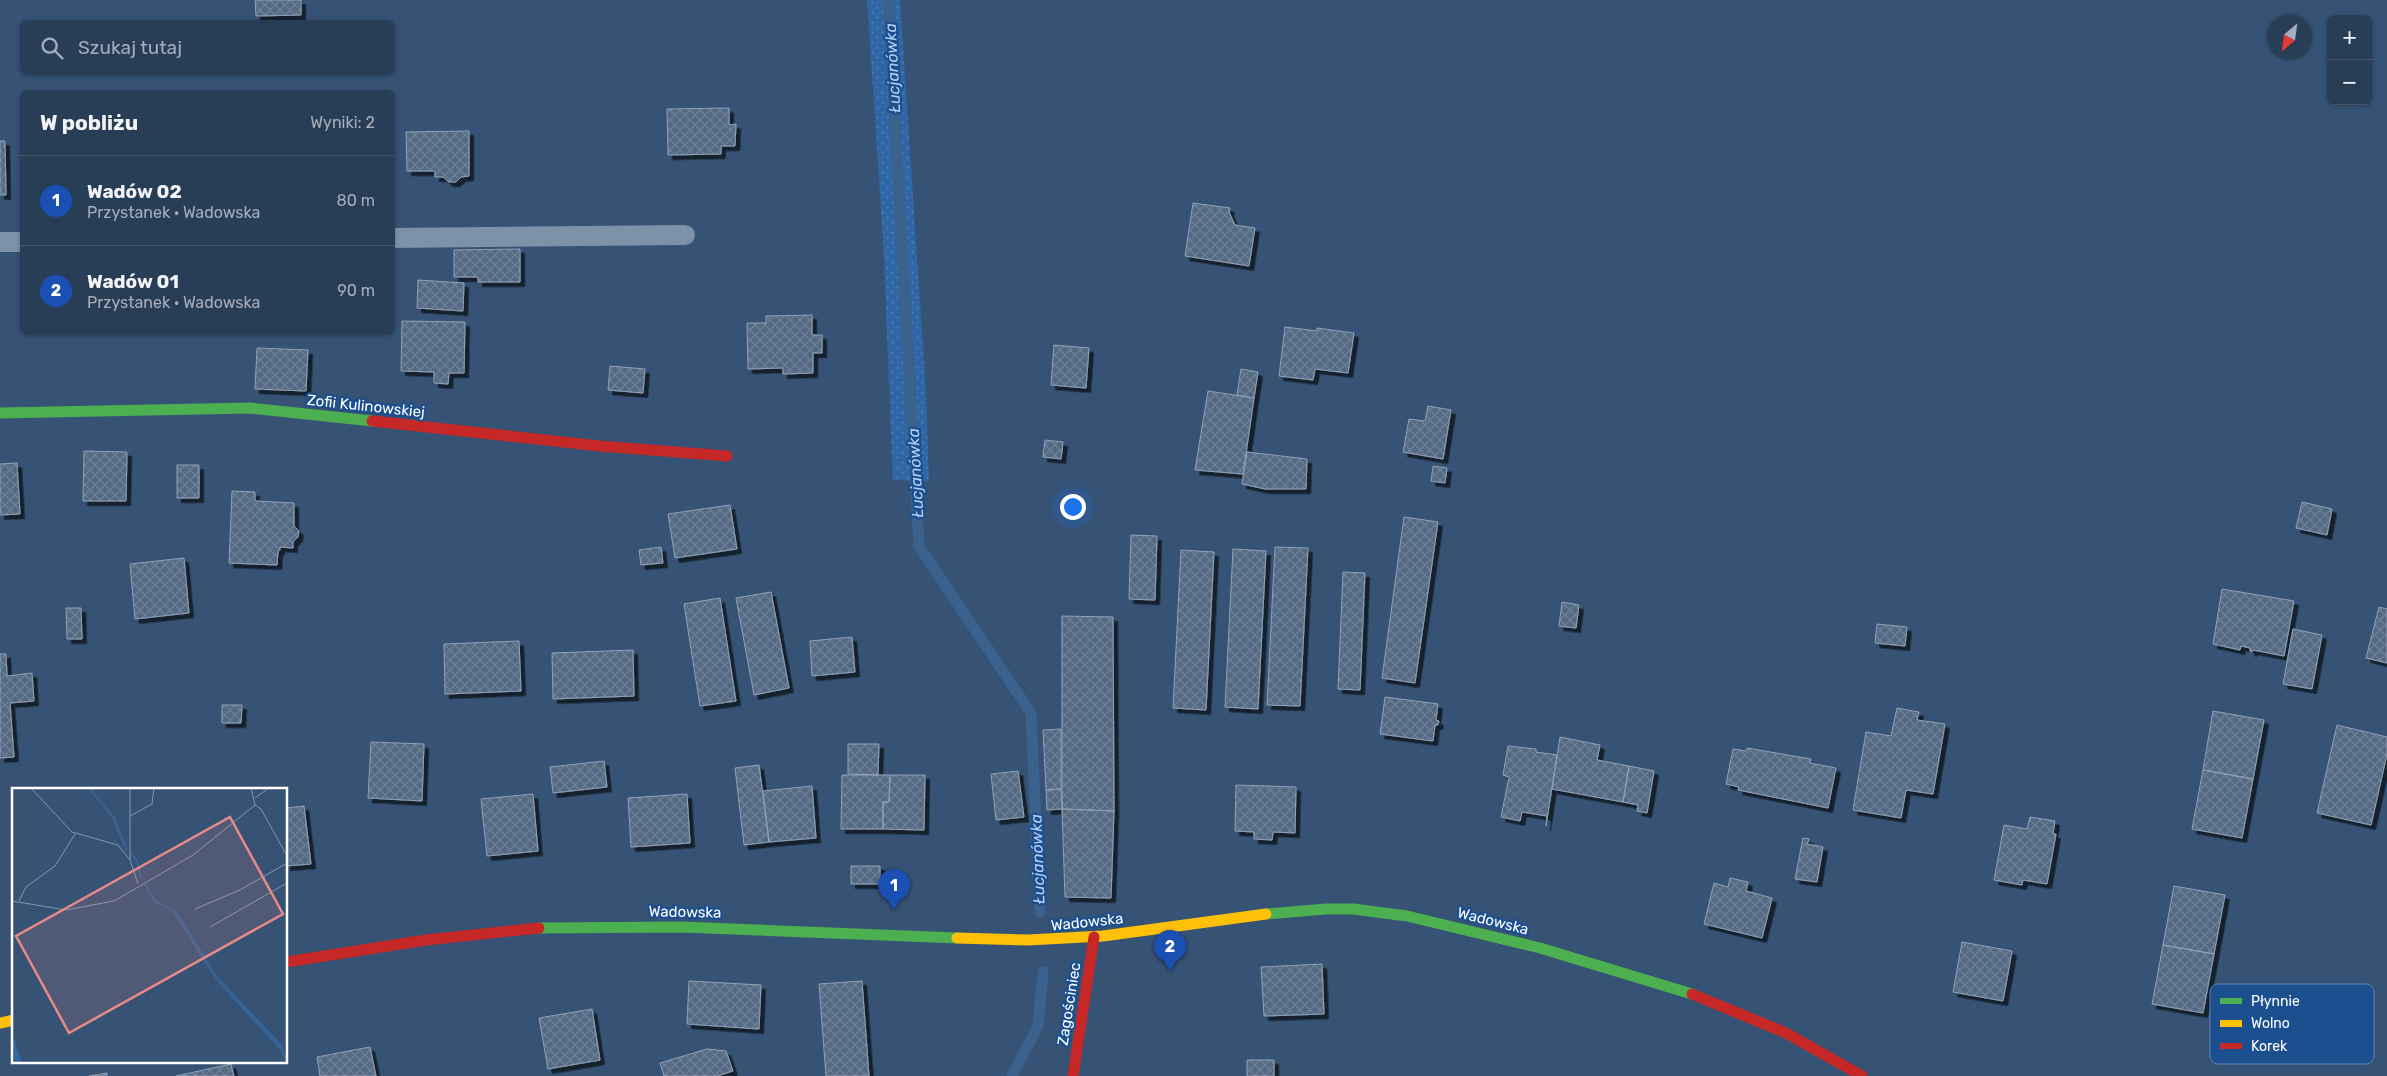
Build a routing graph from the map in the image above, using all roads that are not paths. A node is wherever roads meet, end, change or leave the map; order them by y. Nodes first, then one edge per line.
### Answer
1 (685, 235) dead end
2 (395, 238) edge
3 (0, 242) edge
4 (20, 242) edge
5 (0, 413) edge
6 (727, 456) dead end
7 (1094, 937) junction
8 (288, 962) edge
9 (1073, 1076) edge
10 (1862, 1076) edge

1 - 2 lane
3 - 4 lane
5 - 6 street, Zofii Kulinowskiej
7 - 8 street, Wadowska
7 - 9 street, Zagościniec
7 - 10 street, Wadowska

